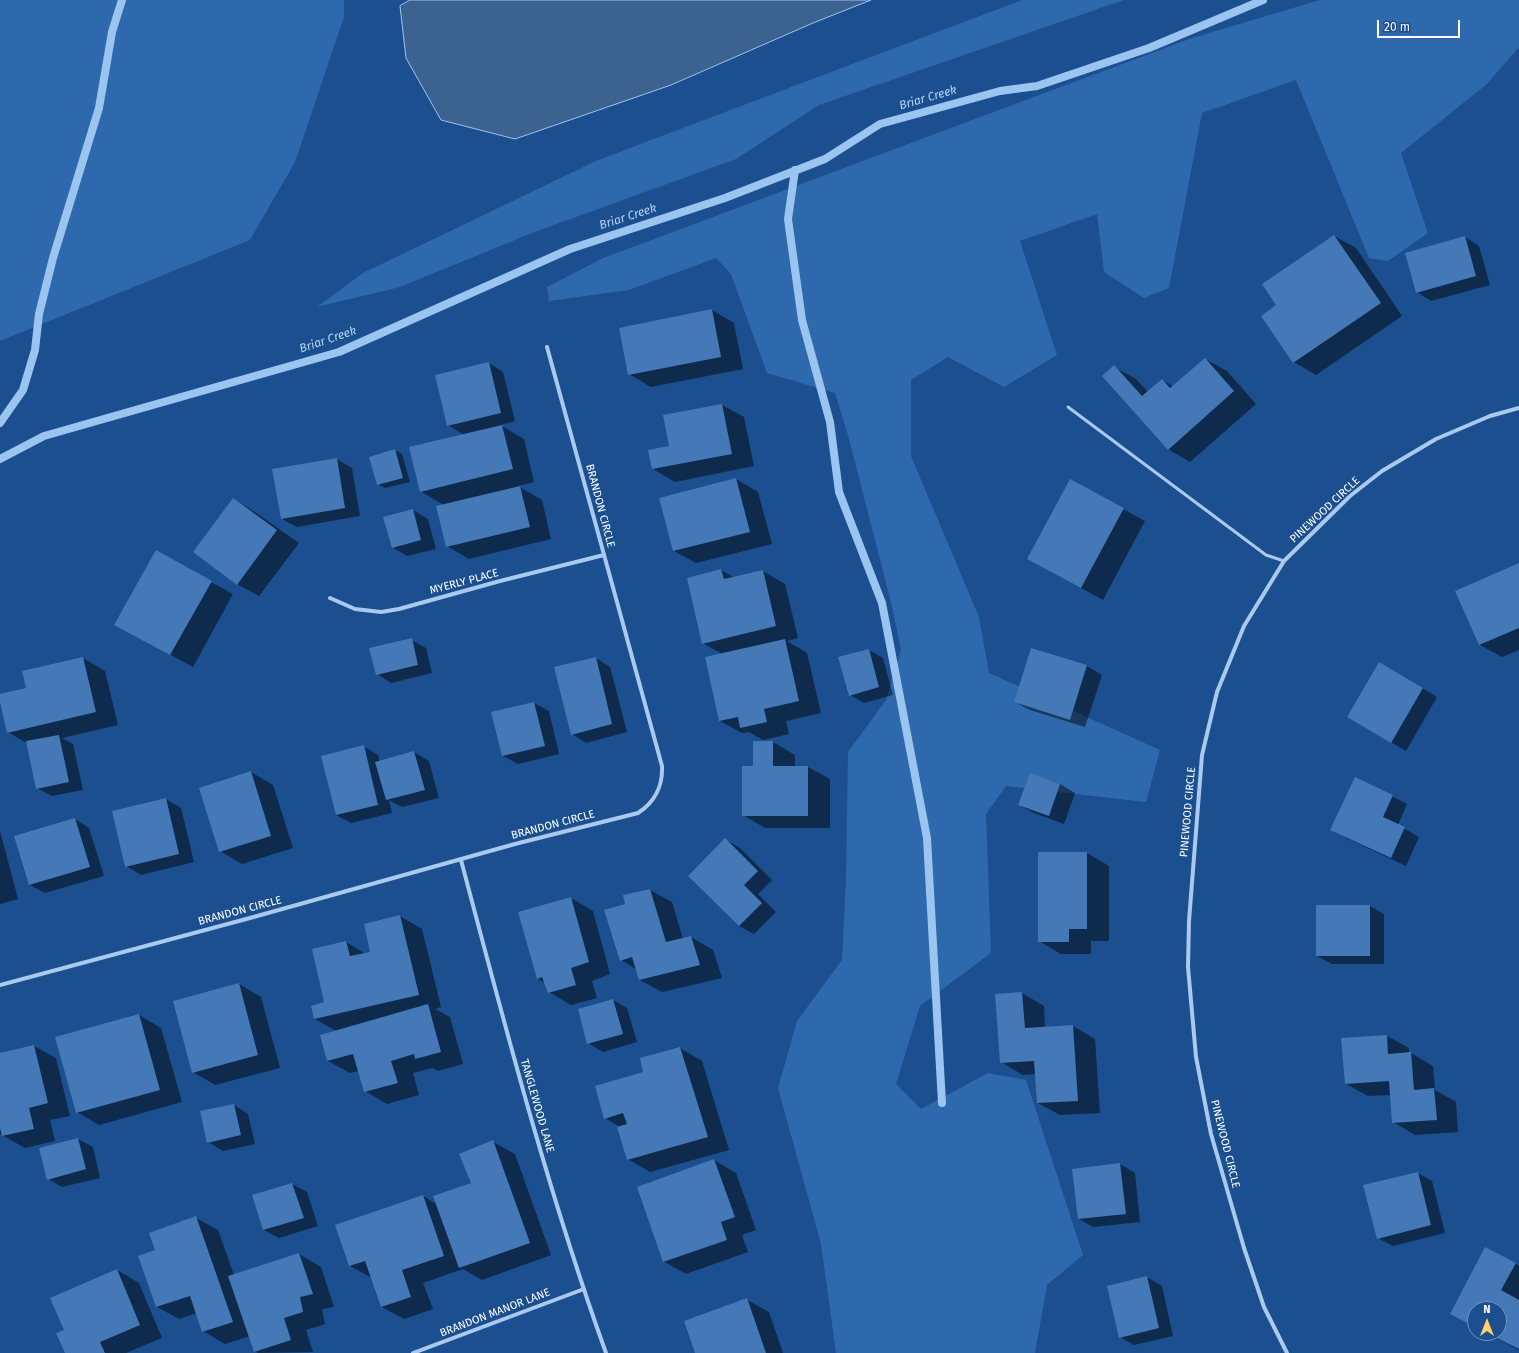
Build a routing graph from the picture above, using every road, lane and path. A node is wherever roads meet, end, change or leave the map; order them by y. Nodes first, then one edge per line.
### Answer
1 (547, 347) dead end
2 (1068, 407) dead end
3 (1519, 408) edge
4 (604, 555) junction
5 (1284, 561) junction
6 (330, 598) dead end
7 (461, 860) junction
8 (0, 985) edge
9 (584, 1289) junction
10 (413, 1353) edge
11 (606, 1353) edge
12 (1287, 1353) edge

1 - 4 street, BRANDON CIRCLE
2 - 5 lane
3 - 5 street, PINEWOOD CIRCLE
4 - 6 street, MYERLY PLACE
4 - 7 street, BRANDON CIRCLE
5 - 12 street, PINEWOOD CIRCLE
7 - 8 street, BRANDON CIRCLE
7 - 9 street, TANGLEWOOD LANE
9 - 10 street, BRANDON MANOR LANE
9 - 11 street, TANGLEWOOD LANE

